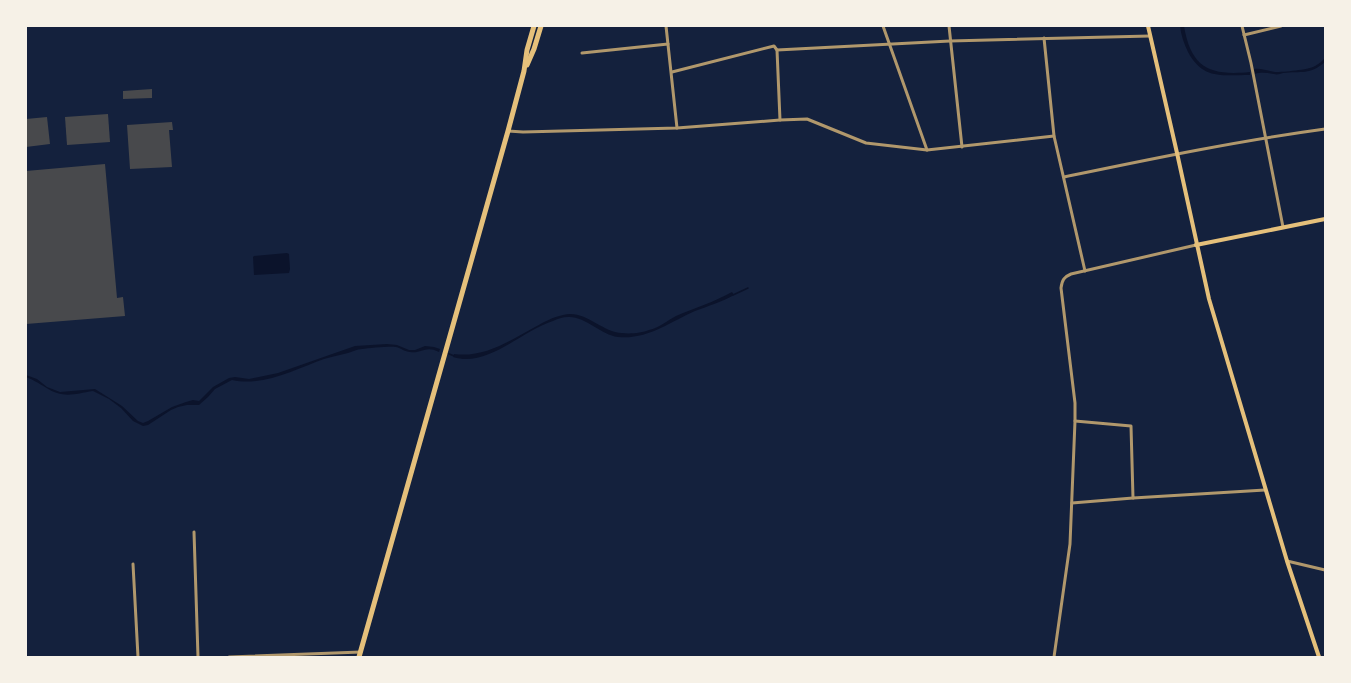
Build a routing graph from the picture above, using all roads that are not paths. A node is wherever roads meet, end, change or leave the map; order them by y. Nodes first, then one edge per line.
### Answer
1 (534, 26) edge
2 (541, 26) edge
3 (666, 26) edge
4 (883, 26) edge
5 (948, 26) edge
6 (1242, 26) edge
7 (1281, 26) edge
8 (1148, 27) edge
9 (1244, 35) junction
10 (1150, 36) junction
11 (1044, 38) junction
12 (950, 41) junction
13 (668, 44) junction
14 (890, 44) junction
15 (777, 50) junction
16 (582, 53) dead end
17 (524, 71) junction
18 (672, 72) junction
19 (780, 120) junction
20 (677, 128) junction
21 (1325, 129) edge
22 (508, 131) junction
23 (1054, 136) junction
24 (1265, 137) junction
25 (962, 146) junction
26 (927, 150) junction
27 (1177, 153) junction
28 (1064, 177) junction
29 (1325, 219) edge
30 (1283, 227) junction
31 (1196, 245) junction
32 (1085, 271) junction
33 (1075, 421) junction
34 (1265, 490) junction
35 (1134, 498) junction
36 (1072, 503) junction
37 (194, 532) dead end
38 (1287, 561) junction
39 (133, 564) dead end
40 (1325, 570) edge
41 (360, 654) edge
42 (138, 657) edge
43 (198, 657) edge
44 (229, 657) edge
45 (258, 657) edge
46 (1054, 657) edge
47 (1319, 657) edge

1 - 17 highway
2 - 17 highway
3 - 13 street
4 - 14 street
5 - 12 street
6 - 9 street
7 - 9 street
8 - 10 main road
9 - 24 street
10 - 11 street
10 - 27 main road
11 - 12 street
11 - 23 street
12 - 14 street
12 - 25 street
13 - 16 street
13 - 18 street
14 - 15 street
14 - 26 street
15 - 18 street
15 - 19 street
17 - 22 highway
18 - 20 street
19 - 20 street
19 - 26 street
20 - 22 street
21 - 24 street
22 - 41 highway
23 - 25 street
23 - 28 street
24 - 27 street
24 - 30 street
25 - 26 street
27 - 28 street
27 - 31 main road
28 - 32 street
29 - 30 main road
30 - 31 main road
31 - 32 street
31 - 34 main road
32 - 33 street
33 - 35 street
33 - 36 street
34 - 35 street
34 - 38 main road
35 - 36 street
36 - 46 street
37 - 43 street
38 - 40 street
38 - 47 main road
39 - 42 street
41 - 45 street
44 - 45 street

